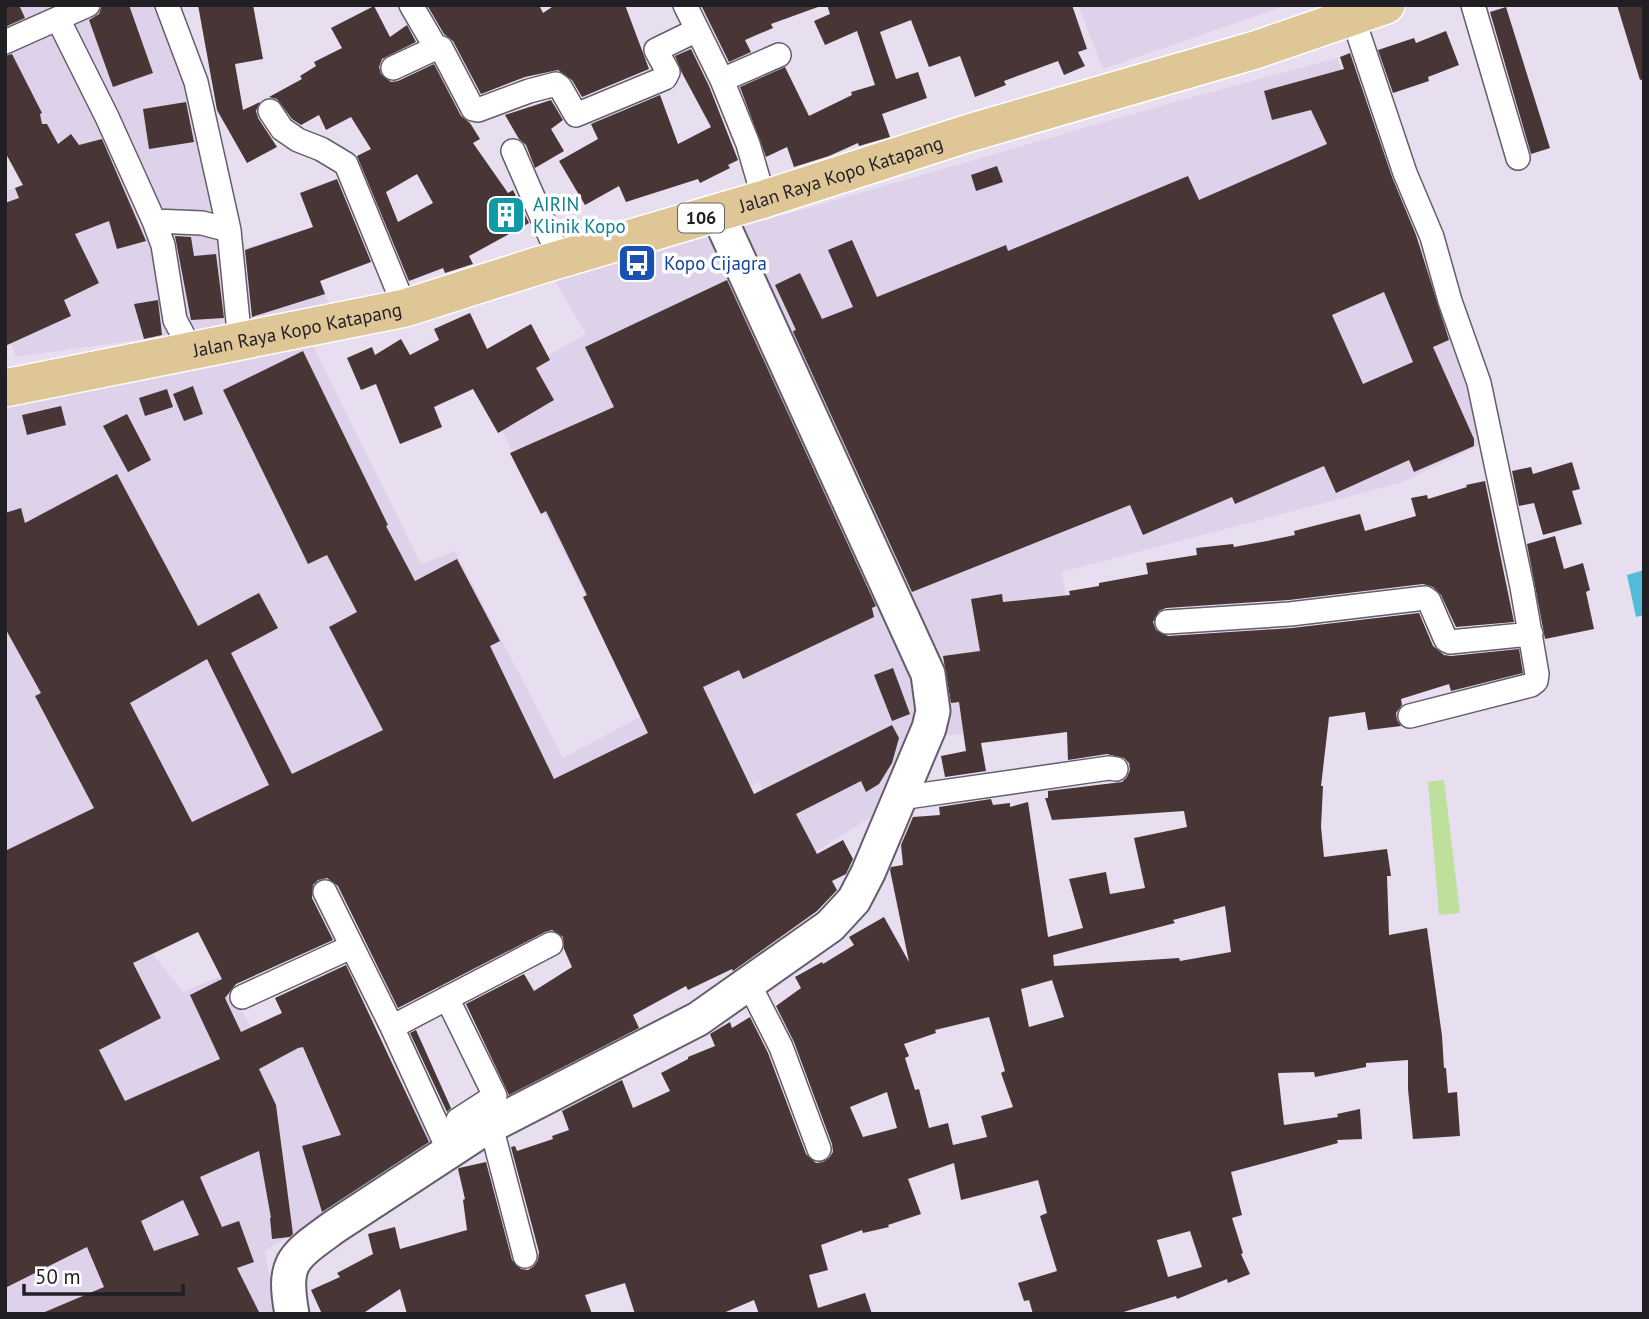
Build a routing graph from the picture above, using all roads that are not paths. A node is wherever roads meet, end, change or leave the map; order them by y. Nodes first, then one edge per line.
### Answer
1 (88, 5) edge
2 (167, 5) edge
3 (411, 5) edge
4 (685, 5) edge
5 (1473, 5) edge
6 (1369, 10) edge
7 (58, 19) junction
8 (697, 30) junction
9 (5, 42) edge
10 (436, 48) junction
11 (779, 55) dead end
12 (393, 68) dead end
13 (722, 80) junction
14 (270, 111) dead end
15 (513, 150) dead end
16 (1518, 158) dead end
17 (764, 199) junction
18 (718, 214) junction
19 (154, 221) junction
20 (229, 230) junction
21 (560, 259) junction
22 (405, 308) junction
23 (240, 342) junction
24 (192, 352) junction
25 (5, 388) edge
26 (1167, 622) dead end
27 (1531, 634) junction
28 (1410, 716) dead end
29 (1116, 769) dead end
30 (900, 798) junction
31 (325, 892) dead end
32 (551, 944) dead end
33 (351, 947) junction
34 (749, 984) junction
35 (242, 998) dead end
36 (447, 998) junction
37 (392, 1027) junction
38 (458, 1120) dead end
39 (491, 1126) junction
40 (819, 1149) dead end
41 (449, 1151) junction
42 (525, 1256) dead end
43 (292, 1314) edge

1 - 7 street
2 - 20 street
3 - 10 street
4 - 8 street
5 - 16 street
6 - 17 main road, Jalan Raya Kopo Katapang / 106
6 - 27 street
7 - 9 street
7 - 19 street
8 - 10 street
8 - 13 street
10 - 12 street
11 - 13 street
13 - 17 street
14 - 22 street
15 - 21 street
17 - 18 main road, Jalan Raya Kopo Katapang / 106
18 - 21 main road, Jalan Raya Kopo Katapang / 106
18 - 30 street
19 - 20 street
19 - 24 street
20 - 23 street
21 - 22 main road, Jalan Raya Kopo Katapang / 106
22 - 23 main road, Jalan Raya Kopo Katapang / 106
23 - 24 main road, Jalan Raya Kopo Katapang / 106
24 - 25 main road, Jalan Raya Kopo Katapang / 106
26 - 27 street
27 - 28 street
29 - 30 street
30 - 34 street
31 - 33 street
32 - 36 street
33 - 35 street
33 - 37 street
34 - 39 street
34 - 40 street
36 - 37 street
36 - 38 street
37 - 41 street
39 - 41 street
39 - 42 street
41 - 43 street

